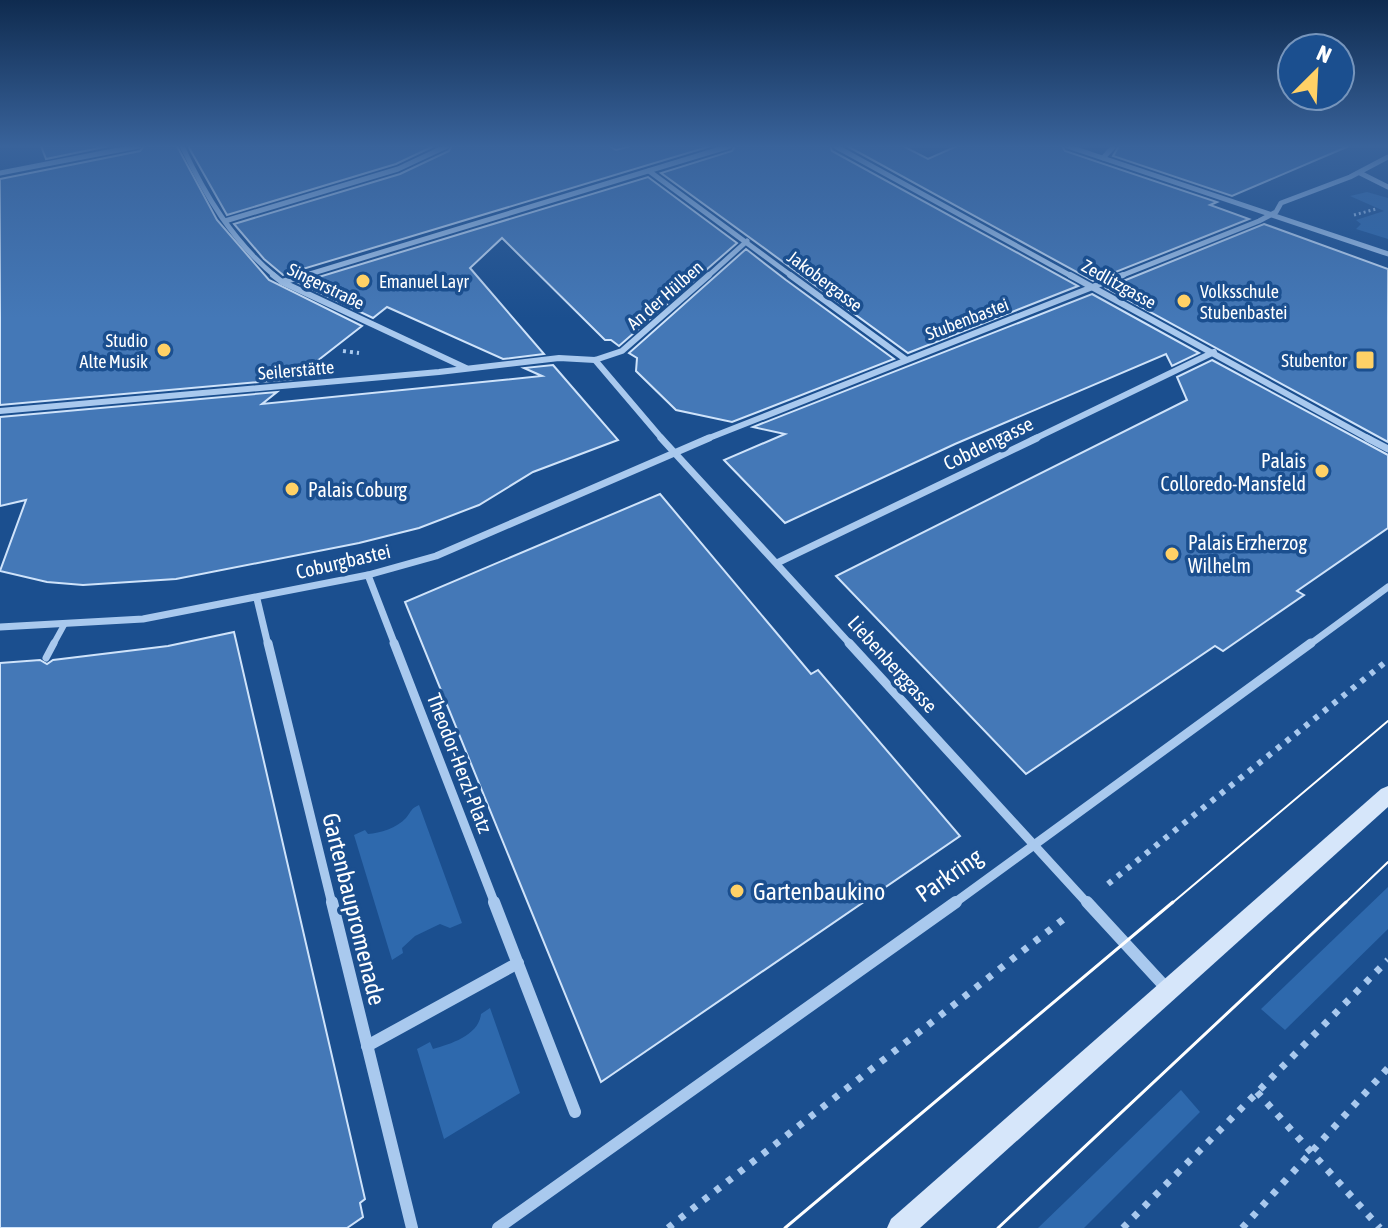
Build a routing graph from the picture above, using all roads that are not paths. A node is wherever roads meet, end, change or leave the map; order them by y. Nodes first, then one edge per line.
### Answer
1 (213, 203) edge
2 (284, 203) edge
3 (542, 203) edge
4 (694, 203) edge
5 (941, 203) edge
6 (1240, 203) edge
7 (1281, 203) edge
8 (1272, 214) junction
9 (225, 221) junction
10 (747, 241) junction
11 (1388, 254) edge
12 (282, 282) junction
13 (1093, 285) junction
14 (1214, 352) junction
15 (905, 359) junction
16 (595, 360) junction
17 (466, 369) junction
18 (0, 411) edge
19 (1388, 449) edge
20 (673, 452) junction
21 (777, 563) junction
22 (368, 575) junction
23 (1388, 587) edge
24 (257, 599) junction
25 (64, 625) junction
26 (0, 627) edge
27 (46, 658) dead end
28 (1388, 795) edge
29 (1034, 846) junction
30 (518, 963) junction
31 (1168, 990) junction
32 (367, 1046) junction
33 (575, 1112) dead end
34 (412, 1228) edge
35 (498, 1228) edge
36 (900, 1228) edge

1 - 9 street, Singerstraße
2 - 9 street
3 - 12 street
4 - 10 street, Jakobergasse
5 - 13 street, Zedlitzgasse
6 - 8 street
7 - 8 street, Stubenbastei
8 - 11 street
8 - 13 street, Stubenbastei
9 - 12 street, Singerstraße
10 - 15 street, Jakobergasse
10 - 16 street, An der Hülben
12 - 17 street, Singerstraße
13 - 14 street, Zedlitzgasse
13 - 15 street, Stubenbastei
14 - 19 street, Zedlitzgasse
14 - 21 street, Cobdengasse
15 - 20 street, Stubenbastei
16 - 17 street, Seilerstätte
16 - 20 street, Liebenberggasse
17 - 18 street, Seilerstätte
20 - 21 street, Liebenberggasse
20 - 22 street, Coburgbastei
21 - 29 street, Liebenberggasse
22 - 24 street, Coburgbastei
22 - 30 street, Theodor-Herzl-Platz
23 - 29 street, Parkring
24 - 25 street, Coburgbastei
24 - 32 street, Gartenbaupromenade
25 - 26 street, Coburgbastei
25 - 27 lane
28 - 31 main road
29 - 31 street, Liebenberggasse
29 - 35 street, Parkring
30 - 32 street
30 - 33 street, Theodor-Herzl-Platz
31 - 36 main road
32 - 34 street, Gartenbaupromenade

